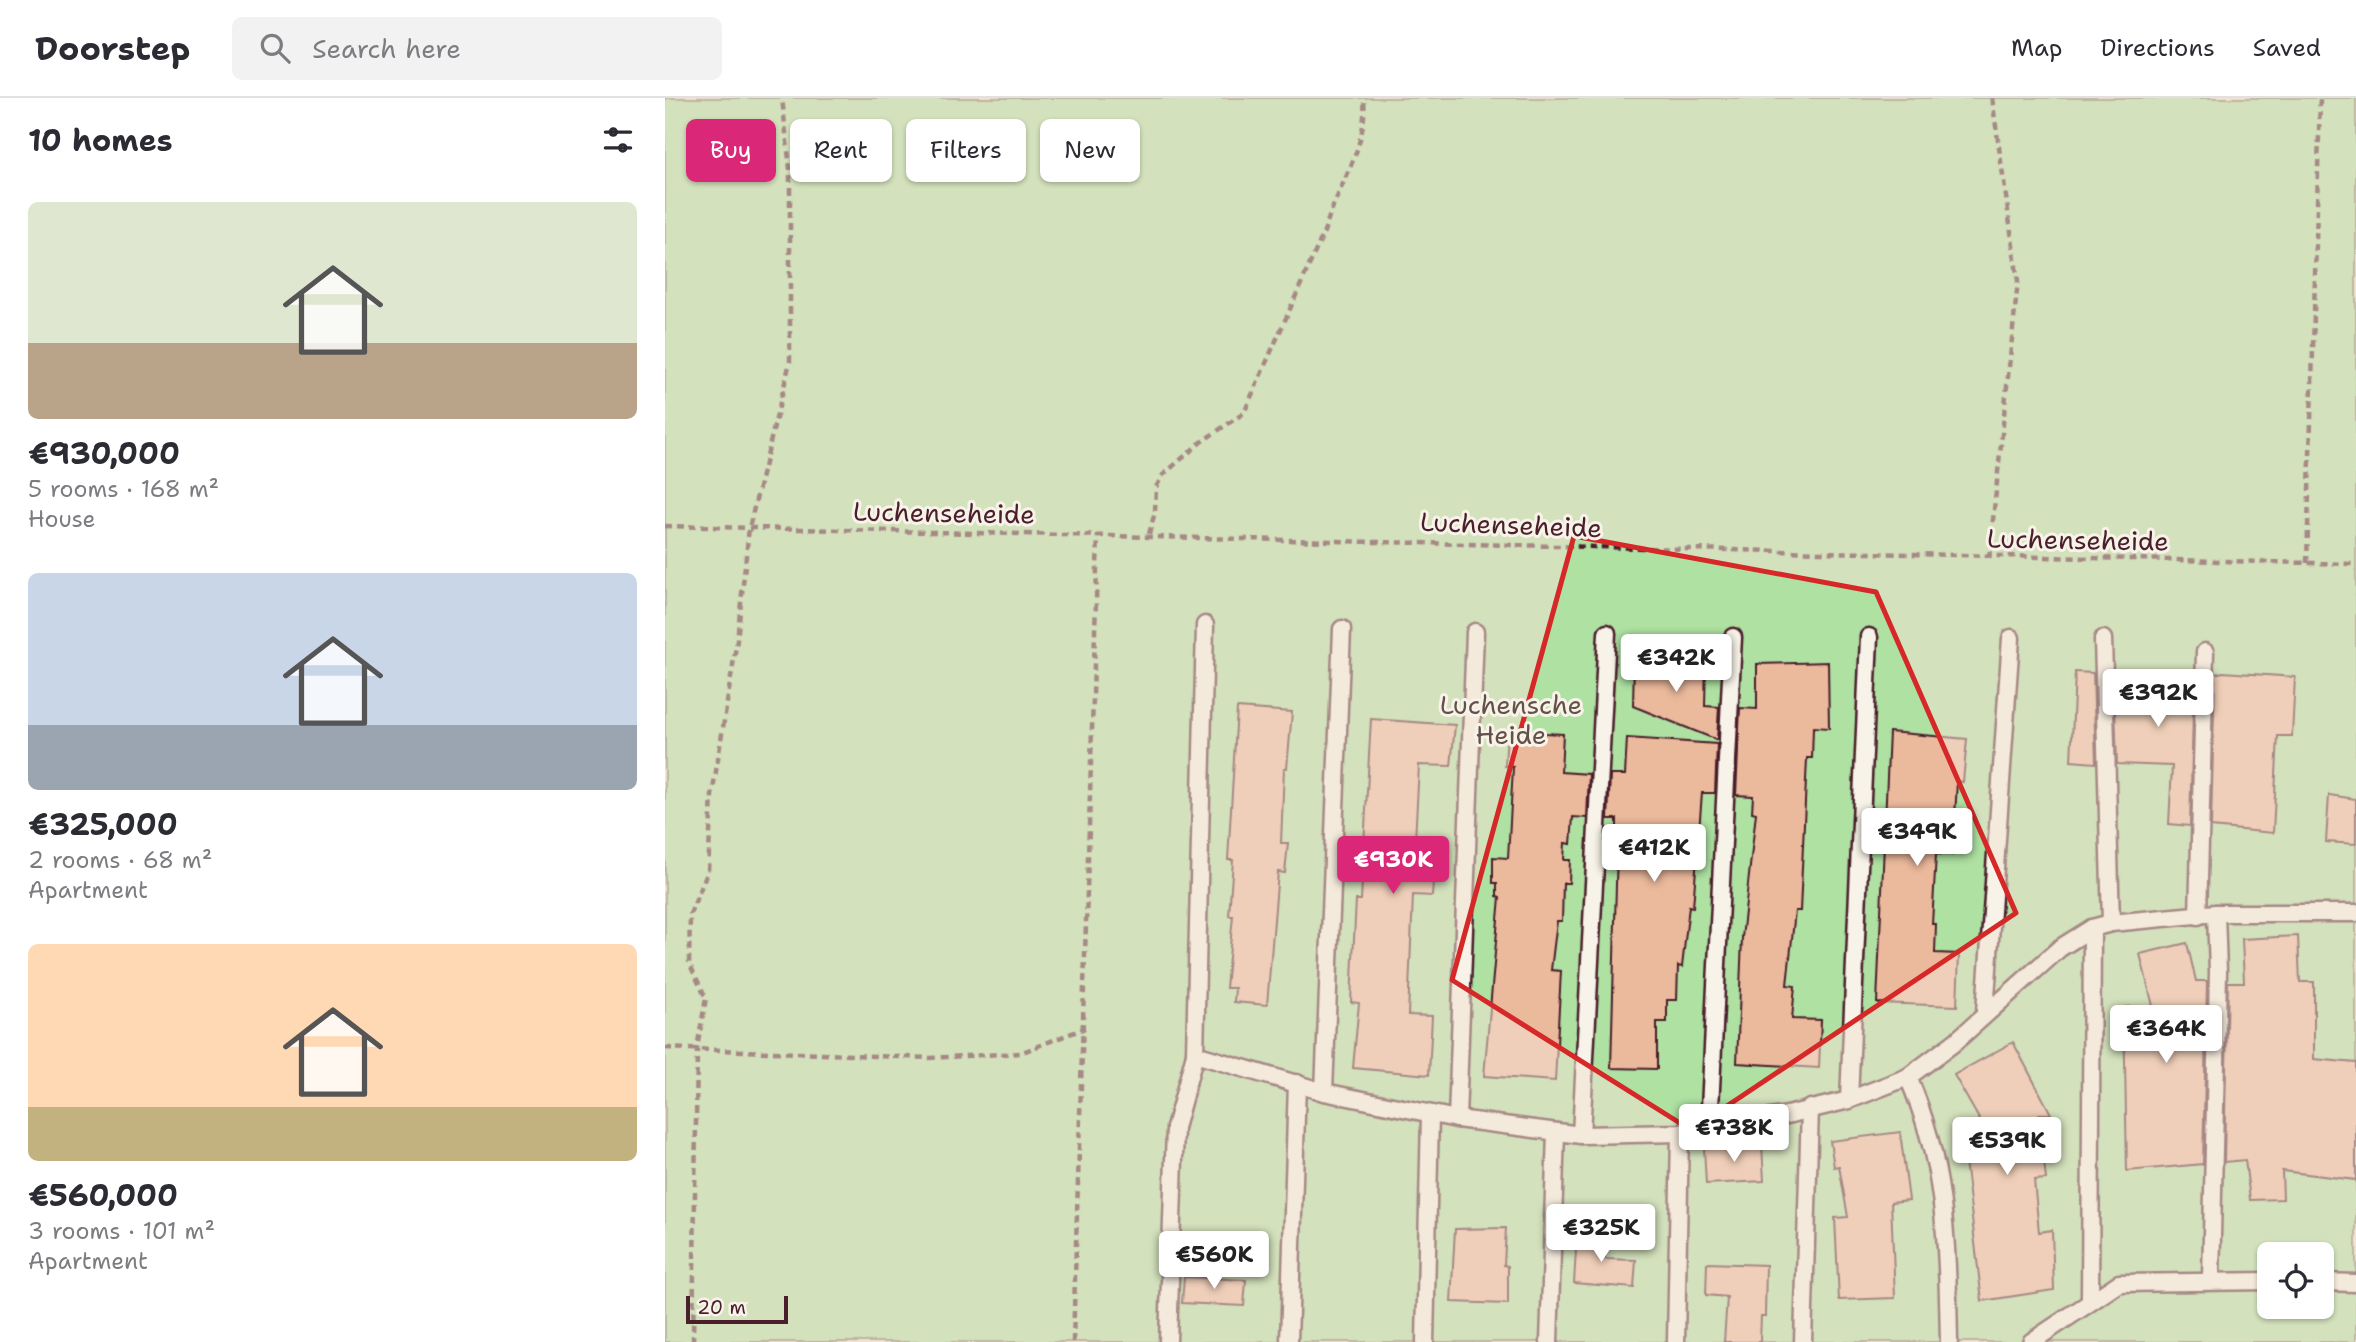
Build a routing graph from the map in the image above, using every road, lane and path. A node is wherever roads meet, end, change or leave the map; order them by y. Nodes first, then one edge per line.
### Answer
1 (782, 98) edge
2 (1364, 98) edge
3 (1991, 98) edge
4 (2321, 98) edge
5 (665, 526) edge
6 (749, 528) junction
7 (1149, 534) junction
8 (1098, 535) junction
9 (1989, 558) junction
10 (2307, 563) junction
11 (2356, 564) edge
12 (1205, 625) dead end
13 (1342, 629) dead end
14 (1475, 632) dead end
15 (1607, 633) dead end
16 (1733, 637) dead end
17 (1869, 637) dead end
18 (2011, 638) dead end
19 (2103, 639) dead end
20 (2205, 652) dead end
21 (2215, 913) junction
22 (2356, 913) edge
23 (2198, 916) junction
24 (2111, 923) junction
25 (2092, 928) junction
26 (1986, 1012) junction
27 (1085, 1028) junction
28 (665, 1048) edge
29 (697, 1048) junction
30 (1195, 1054) junction
31 (1908, 1077) junction
32 (1297, 1083) junction
33 (1324, 1092) junction
34 (1849, 1100) junction
35 (1810, 1108) junction
36 (1430, 1114) junction
37 (1457, 1119) junction
38 (1709, 1129) junction
39 (1556, 1132) junction
40 (1681, 1133) junction
41 (1581, 1135) junction
42 (2211, 1280) junction
43 (2257, 1281) edge
44 (2334, 1282) edge
45 (2356, 1283) edge
46 (2090, 1302) junction
47 (693, 1342) edge
48 (1073, 1342) edge
49 (1168, 1342) edge
50 (1289, 1342) edge
51 (1425, 1342) edge
52 (1549, 1342) edge
53 (1677, 1342) edge
54 (1803, 1342) edge
55 (1949, 1342) edge
56 (2031, 1342) edge

1 - 6 path
2 - 7 path
3 - 9 path
4 - 10 path
5 - 6 path, Luchenseheide
6 - 8 path, Luchenseheide
6 - 29 path
7 - 8 path, Luchenseheide
7 - 9 path, Luchenseheide
8 - 27 path
9 - 10 path, Luchenseheide
10 - 11 path, Luchenseheide
12 - 30 lane
13 - 33 lane
14 - 37 lane
15 - 41 lane
16 - 38 lane
17 - 34 lane
18 - 26 lane
19 - 24 lane
20 - 23 lane
21 - 22 lane
21 - 23 lane
21 - 42 lane
23 - 24 lane
24 - 25 lane
25 - 26 lane
25 - 46 lane
26 - 31 lane
27 - 29 path
27 - 48 path
28 - 29 path
29 - 47 path
30 - 32 lane
30 - 49 lane
31 - 34 lane
31 - 55 lane
32 - 33 lane
32 - 50 lane
33 - 36 lane
34 - 35 lane
35 - 38 lane
35 - 54 lane
36 - 37 lane
36 - 51 lane
37 - 39 lane
38 - 40 lane
39 - 41 lane
39 - 52 lane
40 - 41 lane
40 - 53 lane
42 - 43 lane
42 - 46 lane
44 - 45 lane
46 - 56 lane

